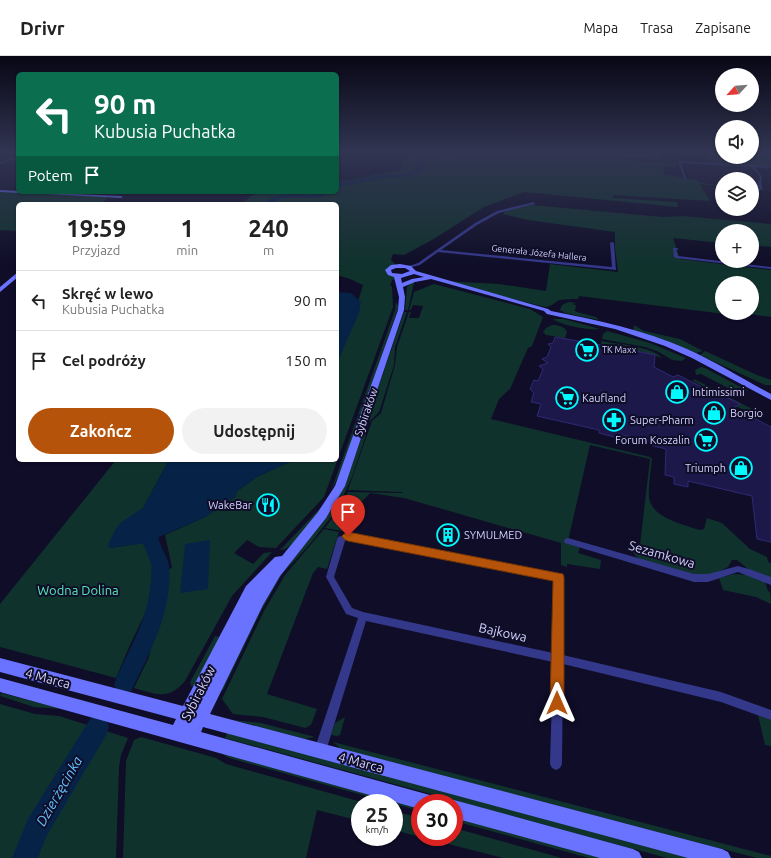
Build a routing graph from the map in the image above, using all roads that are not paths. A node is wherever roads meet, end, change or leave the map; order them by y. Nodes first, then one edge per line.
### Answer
1 (0, 191) edge
2 (16, 192) edge
3 (74, 194) edge
4 (115, 202) edge
5 (534, 202) dead end
6 (612, 243) dead end
7 (677, 249) dead end
8 (438, 251) junction
9 (771, 268) edge
10 (406, 273) junction
11 (16, 276) edge
12 (427, 279) junction
13 (434, 280) junction
14 (403, 285) junction
15 (0, 290) edge
16 (402, 297) junction
17 (706, 362) junction
18 (771, 391) edge
19 (771, 397) edge
20 (568, 541) dead end
21 (771, 581) edge
22 (363, 616) junction
23 (558, 658) junction
24 (0, 665) edge
25 (0, 685) edge
26 (771, 715) edge
27 (193, 717) junction
28 (184, 735) junction
29 (320, 751) junction
30 (556, 764) dead end
31 (411, 797) edge
32 (463, 811) edge
33 (633, 858) edge
34 (722, 858) edge

1 - 2 street
3 - 4 street
5 - 8 street
6 - 8 street, Generała Józefa Hallera
7 - 9 street
8 - 10 street
10 - 12 street
10 - 13 street
10 - 14 street
10 - 16 street, Sybiraków
11 - 15 street
12 - 13 street
12 - 14 street
13 - 17 street
14 - 16 street
16 - 27 street, Sybiraków
17 - 18 street
17 - 19 street
20 - 21 street, Sezamkowa
22 - 23 street, Bajkowa
22 - 23 street
22 - 29 street
23 - 26 street, Bajkowa
23 - 30 street
24 - 27 street, 4 Marca
25 - 28 street, 4 Marca
27 - 28 street, Sybiraków
27 - 29 street, 4 Marca
28 - 31 street, 4 Marca
29 - 34 street, 4 Marca
32 - 33 street

